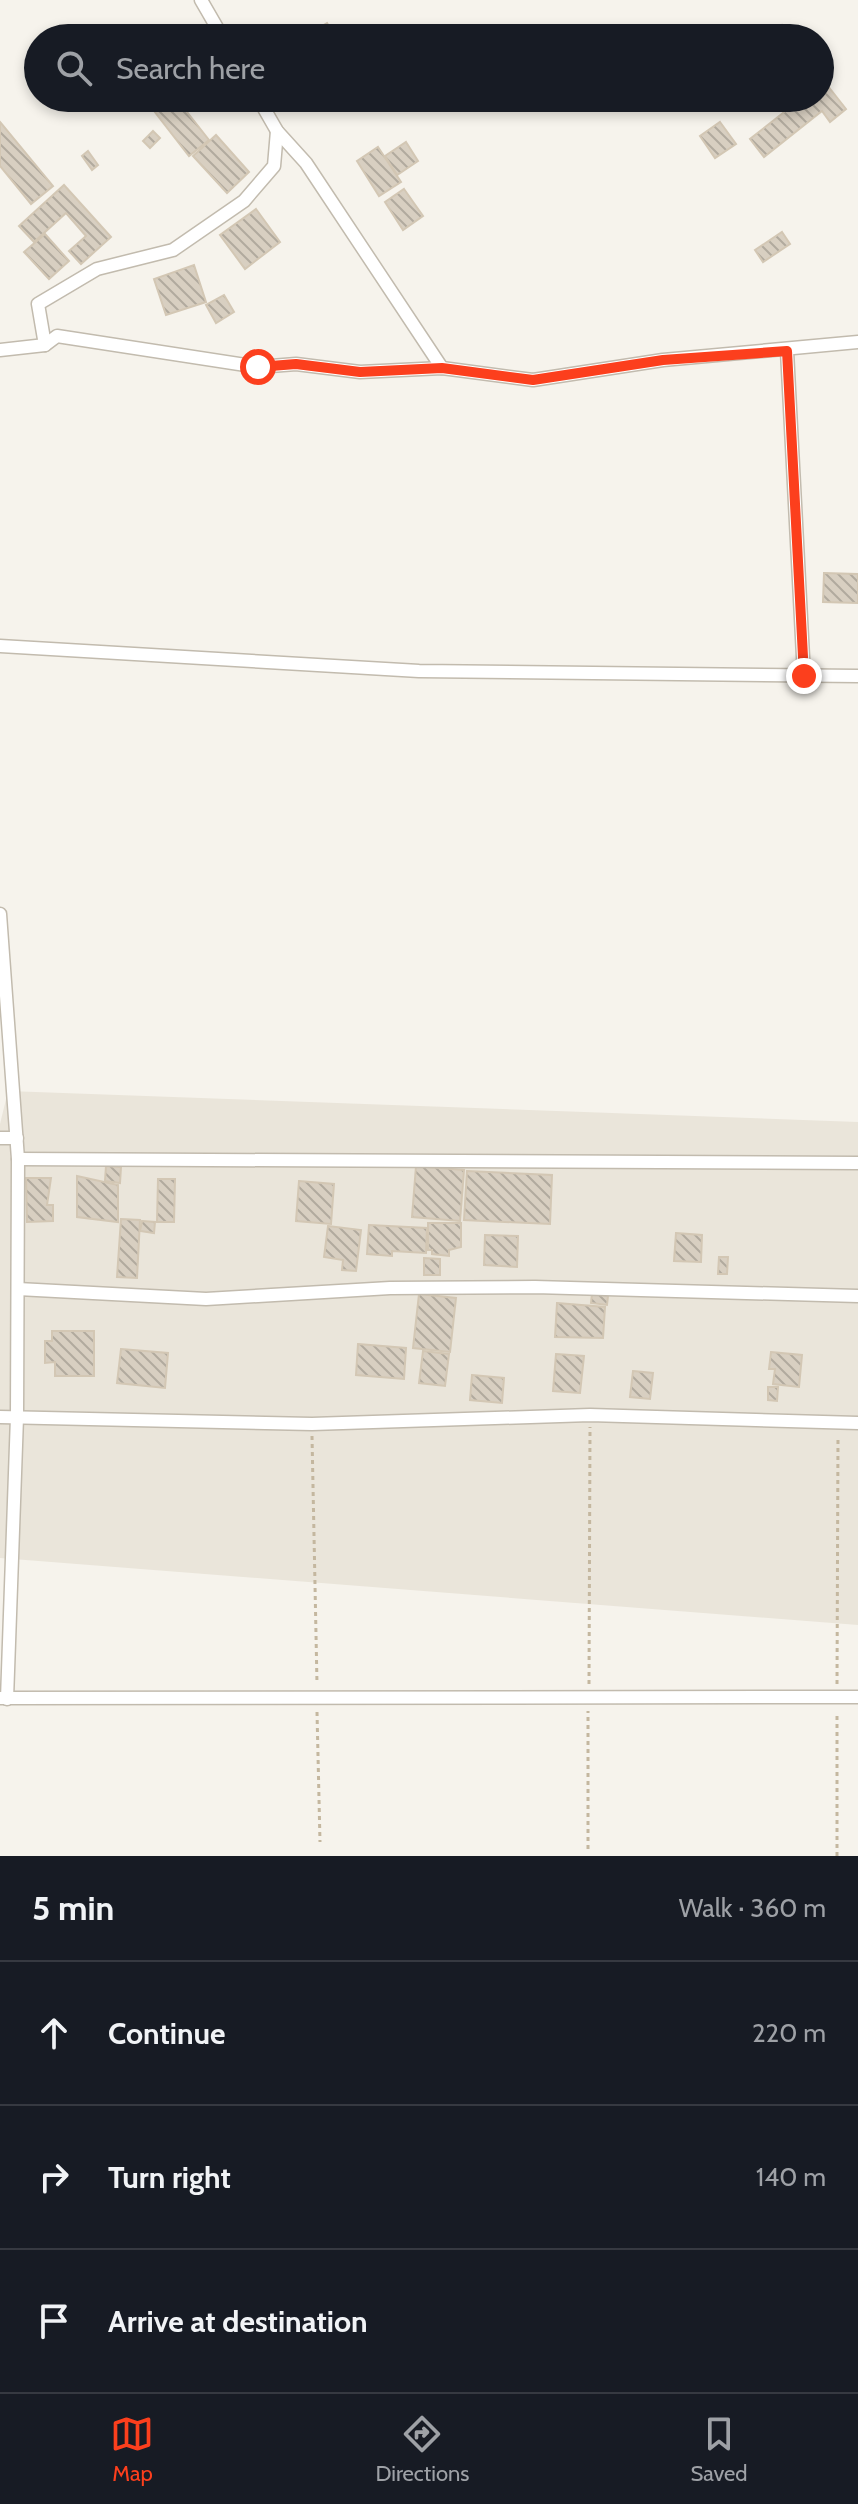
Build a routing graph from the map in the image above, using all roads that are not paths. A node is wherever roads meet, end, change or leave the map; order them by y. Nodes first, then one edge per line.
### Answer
1 (201, 0) edge
2 (215, 24) edge
3 (266, 112) edge
4 (277, 131) junction
5 (858, 342) edge
6 (45, 345) junction
7 (0, 350) edge
8 (787, 351) junction
9 (442, 368) junction
10 (0, 646) edge
11 (804, 676) junction
12 (858, 676) edge
13 (0, 914) edge
14 (0, 1138) edge
15 (17, 1138) junction
16 (18, 1159) junction
17 (858, 1163) edge
18 (18, 1289) junction
19 (858, 1296) edge
20 (0, 1417) edge
21 (17, 1417) junction
22 (858, 1423) edge
23 (858, 1697) edge
24 (4, 1698) edge

1 - 2 street
3 - 4 street
4 - 6 street
4 - 9 street
5 - 8 street
6 - 7 street
6 - 9 street
8 - 9 street
8 - 11 street
10 - 11 street
11 - 12 street
13 - 15 street
14 - 15 street
15 - 16 street
16 - 17 street
16 - 18 street
18 - 19 street
18 - 21 street
20 - 21 street
21 - 22 street
21 - 24 street
23 - 24 street

